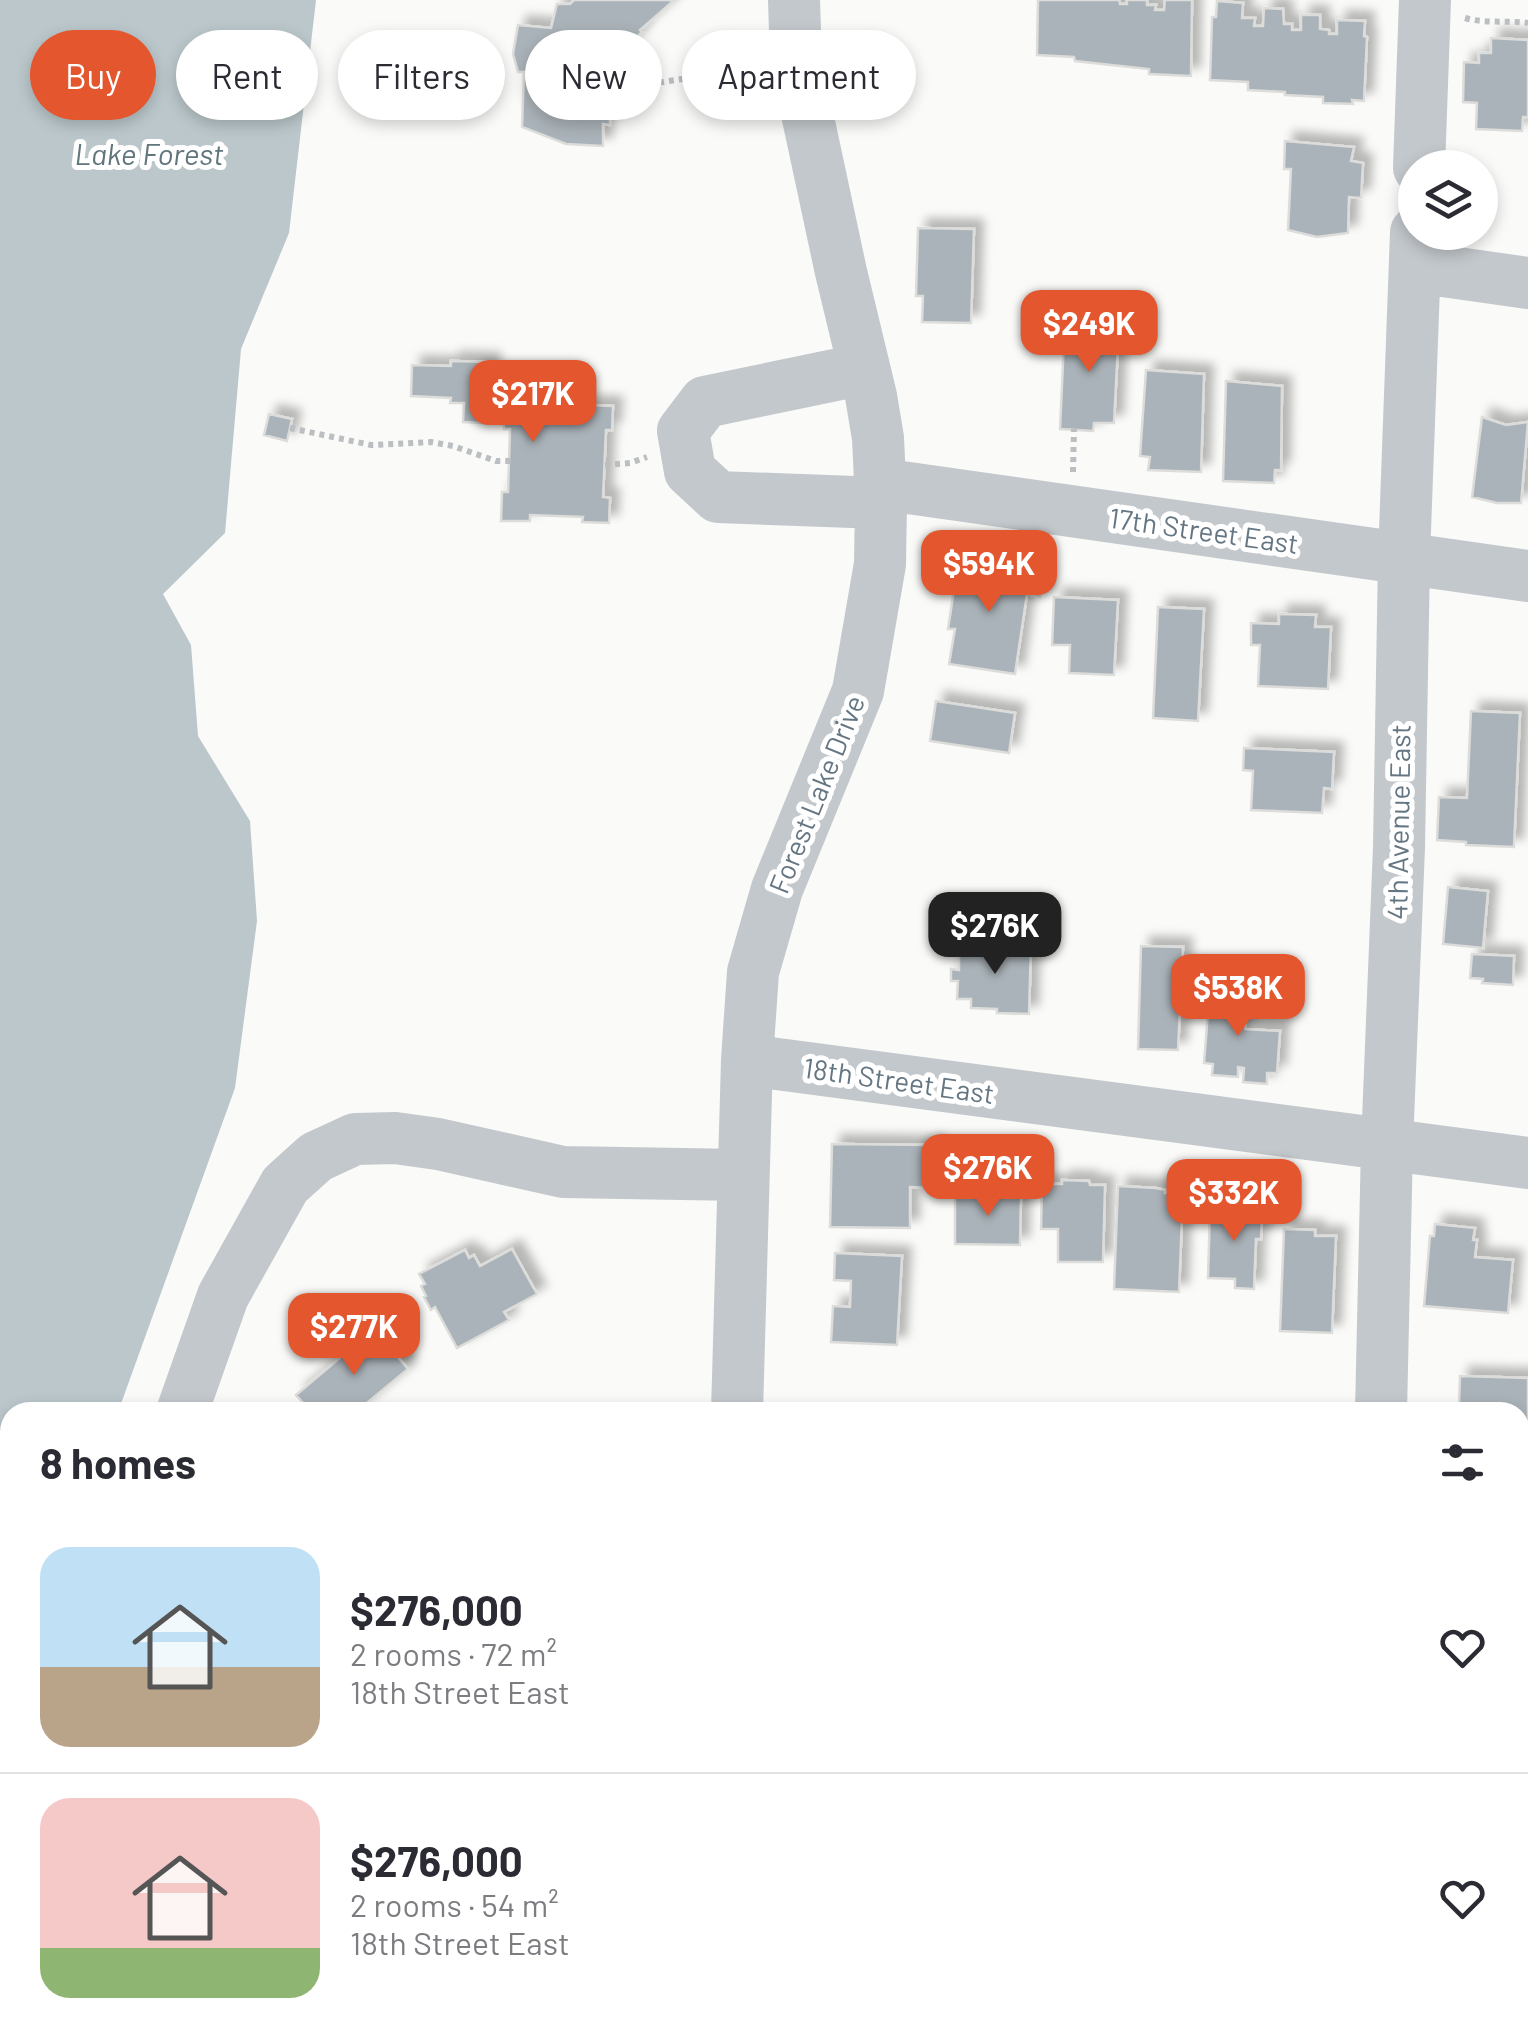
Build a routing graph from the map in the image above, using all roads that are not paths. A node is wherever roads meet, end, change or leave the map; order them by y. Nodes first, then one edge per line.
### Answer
1 (794, 0) edge
2 (1425, 3) edge
3 (1420, 150) edge
4 (1415, 250) edge
5 (1528, 283) edge
6 (864, 369) junction
7 (881, 494) junction
8 (1404, 558) junction
9 (1528, 576) edge
10 (746, 1060) junction
11 (1386, 1145) junction
12 (1528, 1163) edge
13 (742, 1175) junction
14 (186, 1402) edge
15 (737, 1402) edge
16 (1381, 1402) edge

1 - 6 street, Forest Lake Drive
2 - 3 street
4 - 5 street
4 - 8 street, 4th Avenue East
6 - 7 street, Forest Lake Drive
6 - 7 street, 17th Street East
7 - 8 street, 17th Street East
7 - 10 street, Forest Lake Drive
8 - 9 street, 17th Street East
8 - 11 street, 4th Avenue East
10 - 11 street, 18th Street East
10 - 13 street, Forest Lake Drive
11 - 12 street, 18th Street East
11 - 16 street, 4th Avenue East
13 - 14 street
13 - 15 street, Forest Lake Drive

